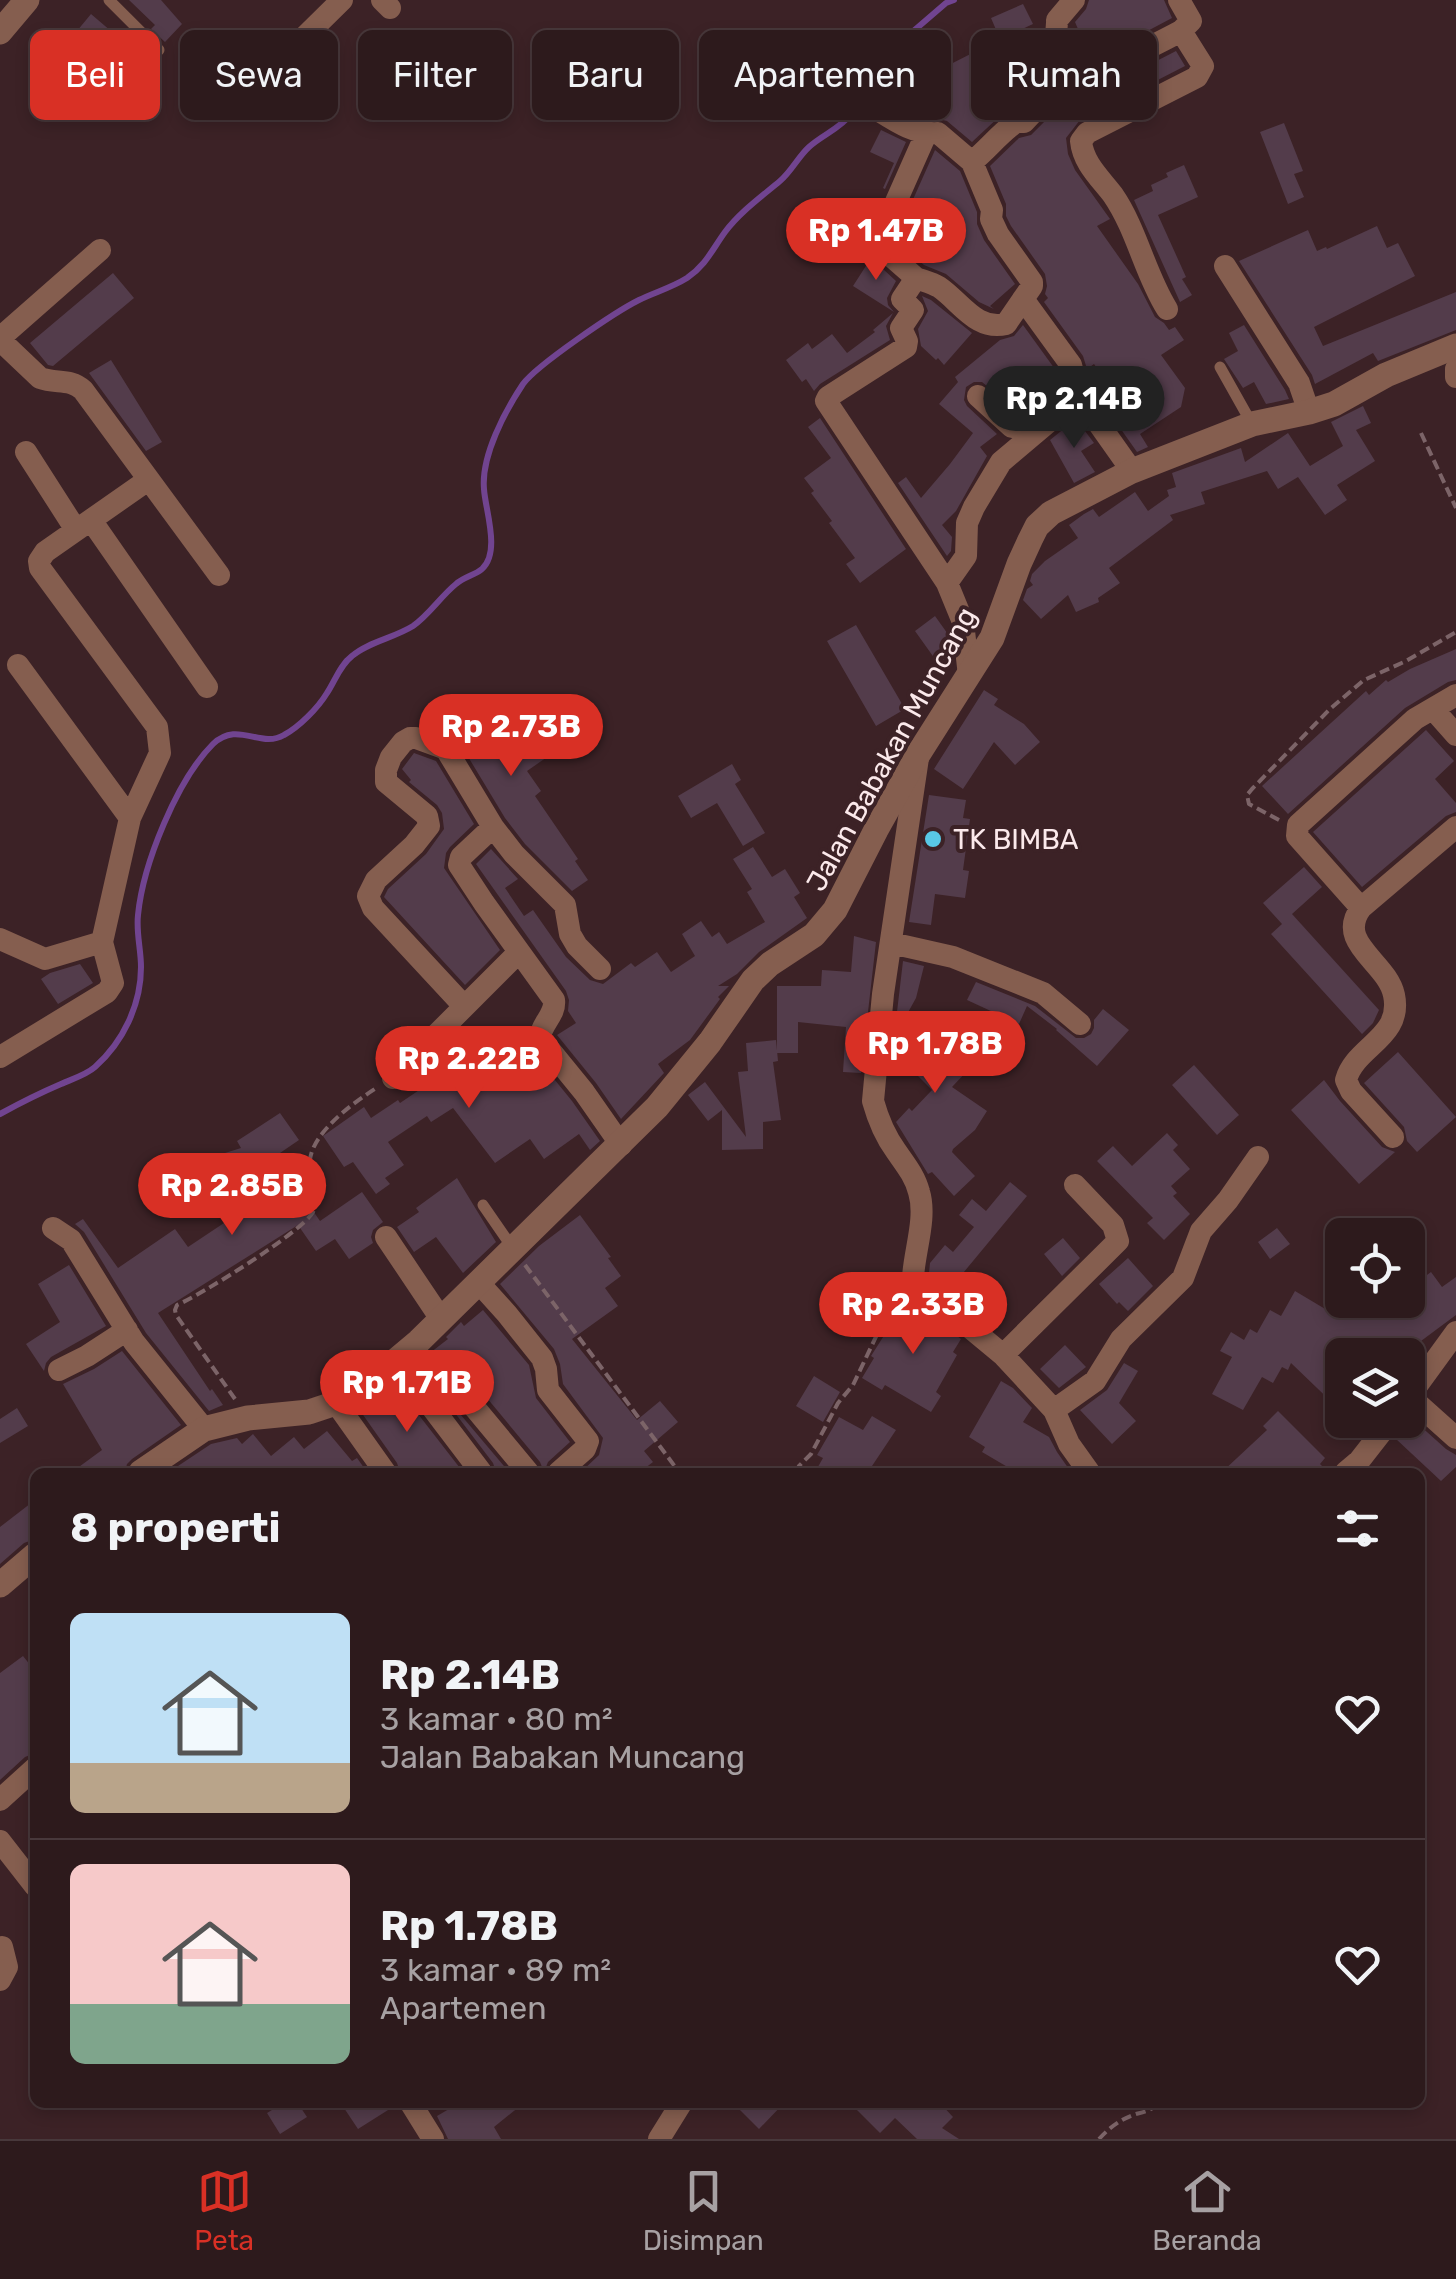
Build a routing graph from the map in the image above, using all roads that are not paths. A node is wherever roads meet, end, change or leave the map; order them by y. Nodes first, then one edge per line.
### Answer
1 (27, 0) edge
2 (109, 0) edge
3 (342, 0) edge
4 (1074, 0) edge
5 (1179, 0) edge
6 (138, 30) edge
7 (312, 30) edge
8 (1058, 30) edge
9 (1181, 31) junction
10 (0, 32) edge
11 (1157, 44) edge
12 (895, 120) edge
13 (1026, 120) edge
14 (926, 134) junction
15 (972, 162) junction
16 (100, 250) dead end
17 (1225, 266) dead end
18 (916, 278) junction
19 (1022, 299) junction
20 (1167, 310) dead end
21 (0, 339) edge
22 (1456, 346) edge
23 (1220, 367) dead end
24 (1456, 370) edge
25 (1456, 378) edge
26 (978, 396) dead end
27 (1079, 396) junction
28 (1309, 412) junction
29 (1252, 424) junction
30 (1034, 433) junction
31 (26, 452) dead end
32 (1132, 471) junction
33 (148, 480) junction
34 (83, 525) junction
35 (219, 575) dead end
36 (948, 584) junction
37 (18, 665) dead end
38 (969, 676) junction
39 (207, 687) dead end
40 (1456, 695) edge
41 (1433, 710) junction
42 (1456, 734) edge
43 (919, 753) junction
44 (130, 818) junction
45 (493, 826) junction
46 (1456, 827) edge
47 (1361, 908) junction
48 (0, 939) edge
49 (102, 942) junction
50 (891, 943) junction
51 (519, 952) junction
52 (600, 969) dead end
53 (463, 1005) junction
54 (1080, 1024) dead end
55 (0, 1057) edge
56 (393, 1078) road end
57 (1393, 1137) dead end
58 (620, 1145) junction
59 (1258, 1157) dead end
60 (1076, 1185) dead end
61 (484, 1205) dead end
62 (53, 1228) dead end
63 (386, 1237) dead end
64 (514, 1249) junction
65 (479, 1283) junction
66 (441, 1319) junction
67 (127, 1330) junction
68 (1456, 1332) edge
69 (1003, 1355) junction
70 (396, 1360) junction
71 (440, 1366) dead end
72 (59, 1370) dead end
73 (1425, 1374) edge
74 (336, 1403) junction
75 (1054, 1410) junction
76 (1425, 1412) edge
77 (204, 1429) junction
78 (1377, 1438) edge
79 (1456, 1438) edge
80 (147, 1468) edge
81 (382, 1468) edge
82 (478, 1468) edge
83 (525, 1468) edge
84 (564, 1468) edge
85 (1086, 1468) edge
86 (1351, 1468) edge
87 (30, 1559) edge
88 (0, 1585) edge
89 (30, 1781) edge
90 (0, 1800) edge
91 (0, 1842) edge
92 (30, 1880) edge
93 (2, 1946) dead end
94 (0, 1980) edge
95 (414, 2108) edge
96 (678, 2108) edge
97 (433, 2139) edge
98 (659, 2139) edge

1 - 10 street
2 - 6 lane
3 - 7 street
4 - 8 street
5 - 9 street
9 - 11 street
9 - 20 street
12 - 14 street
13 - 15 street
14 - 15 street
14 - 18 street
15 - 19 street
16 - 21 street
17 - 28 street
18 - 19 street
18 - 36 street
19 - 27 street
21 - 33 street
22 - 28 street, Jalan Babakan Muncang
23 - 29 lane
24 - 25 street
26 - 30 street
27 - 30 street
27 - 32 street
28 - 29 street, Jalan Babakan Muncang
29 - 32 street, Jalan Babakan Muncang
30 - 36 street
31 - 34 street
32 - 38 street, Jalan Babakan Muncang
33 - 34 street
33 - 35 street
34 - 39 street
34 - 44 street
36 - 38 street
37 - 44 street
38 - 43 street, Jalan Babakan Muncang
40 - 41 street
41 - 42 street
41 - 47 street
43 - 50 street
43 - 58 street, Jalan Babakan Muncang
44 - 49 street
45 - 51 street
45 - 52 street
45 - 53 street
46 - 47 street
47 - 57 street
48 - 49 street
49 - 55 street
50 - 54 street
50 - 69 street
51 - 53 street
51 - 58 street
53 - 56 street
58 - 64 street, Jalan Babakan Muncang
59 - 75 street
60 - 69 street
61 - 64 lane
62 - 67 street
63 - 66 street
64 - 65 street, Jalan Babakan Muncang
65 - 66 street, Jalan Babakan Muncang
65 - 84 street
66 - 70 street, Jalan Babakan Muncang
67 - 72 street
67 - 77 street
68 - 73 street
69 - 75 street
70 - 74 street, Jalan Babakan Muncang
70 - 82 street
71 - 83 street
74 - 77 street, Jalan Babakan Muncang
74 - 81 street
75 - 85 street
76 - 79 street
77 - 80 street, Jalan Babakan Muncang
78 - 86 street
87 - 88 street
89 - 90 street
91 - 92 street
93 - 94 street
95 - 97 street
96 - 98 street

